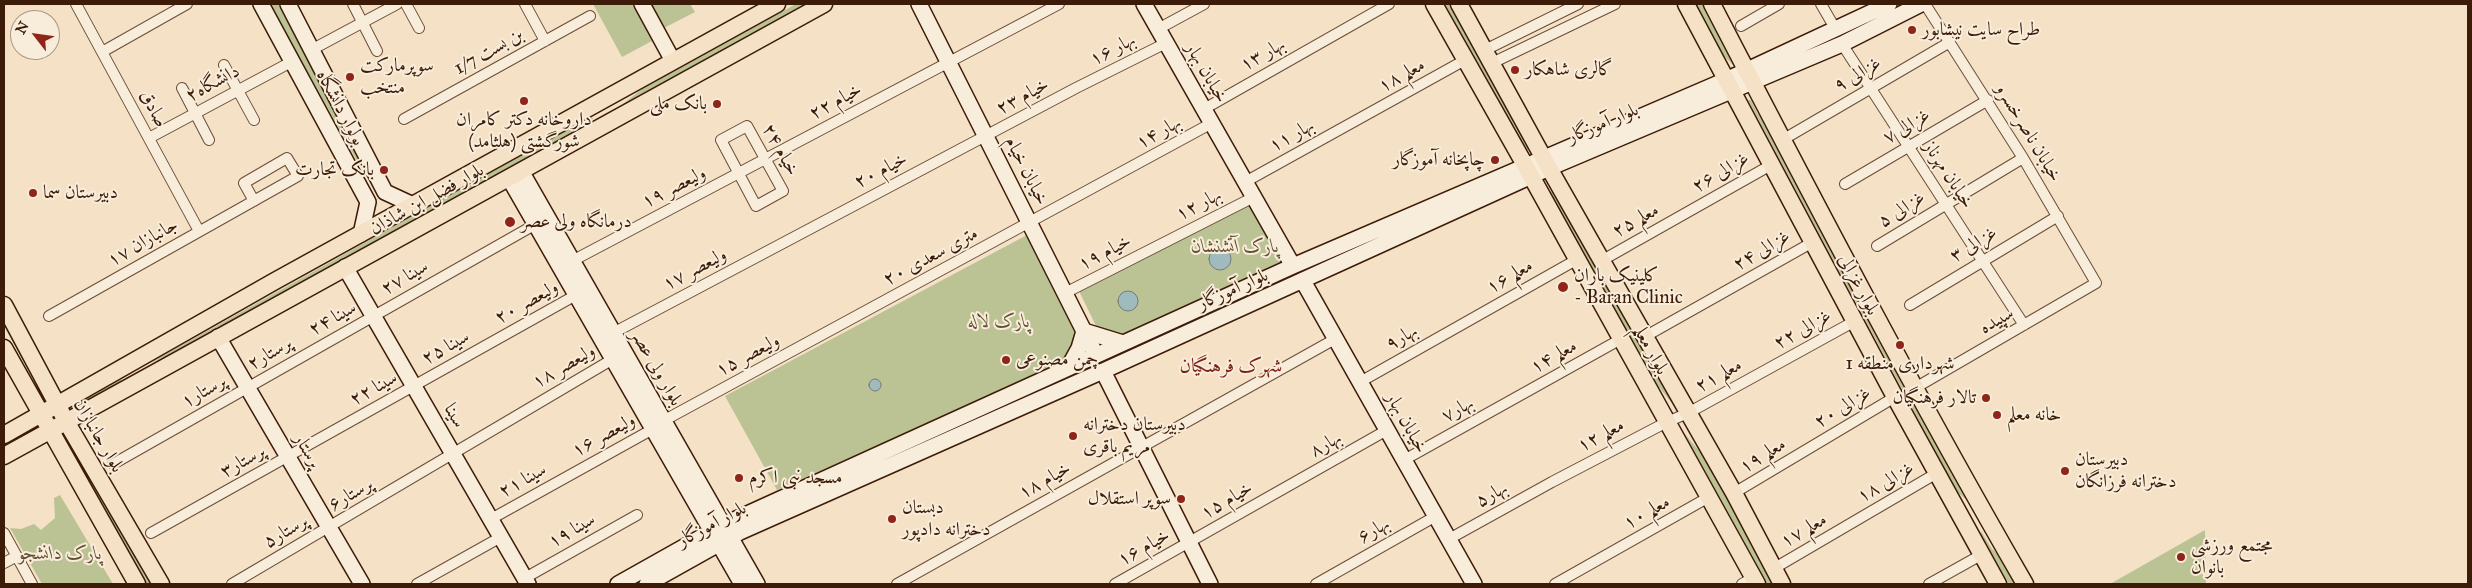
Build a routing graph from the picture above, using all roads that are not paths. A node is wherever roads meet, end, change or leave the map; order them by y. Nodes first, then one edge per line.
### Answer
1 (76, 4) edge
2 (187, 4) edge
3 (261, 4) edge
4 (288, 4) edge
5 (353, 4) edge
6 (397, 4) edge
7 (406, 4) edge
8 (525, 4) edge
9 (642, 4) edge
10 (777, 4) edge
11 (824, 4) edge
12 (919, 4) edge
13 (1059, 4) edge
14 (1144, 4) edge
15 (1204, 4) edge
16 (1390, 4) edge
17 (1434, 4) edge
18 (1459, 4) edge
19 (1578, 4) edge
20 (1615, 4) edge
21 (1686, 4) edge
22 (1712, 4) edge
23 (1779, 4) edge
24 (1821, 4) edge
25 (1889, 4) edge
26 (1921, 4) edge
27 (1925, 4) edge
28 (590, 16) dead end
29 (362, 23) junction
30 (1741, 26) dead end
31 (419, 28) dead end
32 (1158, 29) junction
33 (1839, 37) junction
34 (545, 41) junction
35 (1950, 42) junction
36 (1166, 43) junction
37 (313, 50) junction
38 (377, 51) dead end
39 (102, 52) junction
40 (1488, 56) junction
41 (1465, 60) junction
42 (673, 61) junction
43 (293, 62) junction
44 (949, 62) junction
45 (224, 64) dead end
46 (1749, 77) junction
47 (1729, 86) junction
48 (1870, 87) junction
49 (182, 88) dead end
50 (1076, 88) joint
51 (238, 90) junction
52 (1988, 100) junction
53 (598, 103) junction
54 (1204, 109) junction
55 (195, 114) junction
56 (404, 119) dead end
57 (254, 120) dead end
58 (1355, 121) joint
59 (609, 122) junction
60 (1212, 124) junction
61 (986, 137) junction
62 (149, 138) junction
63 (1784, 139) junction
64 (209, 140) dead end
65 (1908, 146) junction
66 (2023, 158) junction
67 (765, 160) junction
68 (1546, 163) junction
69 (1771, 164) junction
70 (1528, 171) junction
71 (515, 174) junction
72 (739, 174) junction
73 (1245, 182) junction
74 (1845, 184) dead end
75 (1254, 197) junction
76 (254, 201) junction
77 (1945, 204) junction
78 (412, 205) junction
79 (1688, 212) joint
80 (535, 215) junction
81 (2058, 216) junction
82 (1030, 224) junction
83 (199, 230) junction
84 (362, 234) junction
85 (793, 237) joint
86 (1812, 242) junction
87 (1160, 245) joint
88 (1877, 246) dead end
89 (572, 260) junction
90 (1576, 260) junction
91 (1982, 260) junction
92 (1601, 261) junction
93 (1293, 266) junction
94 (345, 267) junction
95 (1303, 280) junction
96 (2096, 283) joint
97 (1065, 293) junction
98 (576, 295) junction
99 (4, 305) edge
100 (1910, 305) dead end
101 (1199, 309) junction
102 (49, 316) dead end
103 (373, 316) junction
104 (1855, 321) junction
105 (848, 322) joint
106 (1462, 324) joint
107 (1205, 325) junction
108 (2024, 325) junction
109 (1084, 331) junction
110 (613, 334) junction
111 (1646, 336) junction
112 (218, 337) junction
113 (1335, 339) junction
114 (1621, 339) junction
115 (495, 341) joint
116 (1123, 343) junction
117 (4, 348) edge
118 (310, 352) joint
119 (1096, 355) junction
120 (613, 359) junction
121 (1068, 368) junction
122 (118, 369) junction
123 (1767, 369) joint
124 (1103, 370) junction
125 (1360, 382) junction
126 (128, 386) junction
127 (414, 386) junction
128 (248, 387) junction
129 (1915, 388) junction
130 (1895, 397) junction
131 (1504, 404) joint
132 (58, 405) junction
133 (1688, 413) junction
134 (40, 415) junction
135 (66, 420) junction
136 (1667, 422) junction
137 (658, 425) junction
138 (48, 430) junction
139 (1387, 430) junction
140 (4, 435) edge
141 (1141, 447) junction
142 (910, 448) junction
143 (1810, 448) joint
144 (454, 455) junction
145 (4, 456) edge
146 (288, 457) junction
147 (1404, 460) junction
148 (113, 464) dead end
149 (1937, 473) junction
150 (572, 474) joint
151 (1552, 482) joint
152 (1282, 490) joint
153 (1734, 493) junction
154 (1709, 497) junction
155 (1983, 512) junction
156 (636, 515) dead end
157 (1436, 516) junction
158 (491, 519) junction
159 (1853, 522) joint
160 (1964, 522) junction
161 (329, 528) junction
162 (4, 533) edge
163 (151, 533) dead end
164 (720, 534) junction
165 (501, 537) junction
166 (1449, 539) junction
167 (1189, 543) junction
168 (1982, 555) junction
169 (17, 556) junction
170 (675, 560) junction
171 (4, 563) edge
172 (1773, 569) junction
173 (527, 581) edge
174 (1750, 582) edge
175 (32, 584) edge
176 (137, 584) edge
177 (161, 584) edge
178 (232, 584) edge
179 (362, 584) edge
180 (417, 584) edge
181 (618, 584) edge
182 (647, 584) edge
183 (742, 584) edge
184 (757, 584) edge
185 (897, 584) edge
186 (1115, 584) edge
187 (1210, 584) edge
188 (1316, 584) edge
189 (1474, 584) edge
190 (1555, 584) edge
191 (1782, 584) edge
192 (1929, 584) edge
193 (1998, 584) edge
194 (2025, 584) edge

1 - 39 street, صادق
2 - 39 street
3 - 43 main road, بولوار دانشگاه
4 - 37 main road, بولوار دانشگاه
5 - 29 street
6 - 29 street
7 - 31 street
8 - 34 street
9 - 42 main road
10 - 42 main road, بلوار فضل ابن شاذان
11 - 59 main road, بلوار فضل ابن شاذان
12 - 44 main road, خیابان خیام
13 - 44 street, خیام ۲۲
14 - 32 main road, خیابان بهار
15 - 32 street
16 - 54 street, بهار ۱۳
17 - 41 main road, بلوار معلم
18 - 40 main road, بلوار معلم
19 - 40 street
20 - 40 street
21 - 47 main road, بلوار غزالی
22 - 46 main road, بلوار غزالی
23 - 30 street
24 - 33 street, خیابان مهرناز
25 - 33 main road, بلوار آموزگار
26 - 33 main road, بلوار آموزگار
27 - 35 street, خیابان ناصرخسرو
28 - 34 street, بن بست 1/7
29 - 37 street
29 - 38 street
32 - 36 main road, خیابان بهار
33 - 46 main road, بلوار آموزگار
33 - 48 street, خیابان مهرناز
34 - 56 street, بن بست 1/7
35 - 48 street, غزالی ۹
35 - 52 street, خیابان ناصرخسرو
36 - 50 street, بهار ۱۶
36 - 54 main road, خیابان بهار
37 - 78 main road, بولوار دانشگاه
39 - 62 street, صادق
40 - 68 main road, بلوار معلم
41 - 58 street, معلم ۱۸
41 - 70 main road, بلوار معلم
42 - 53 main road, بلوار فضل ابن شاذان
43 - 51 street, دانشگاه۲
43 - 84 main road, بولوار دانشگاه
44 - 61 main road, خیابان خیام
44 - 67 street, خیام ۲۲
45 - 51 street
46 - 47 main road, بلوار آموزگار
46 - 63 main road, بلوار غزالی
47 - 68 main road, بلوار آموزگار
47 - 69 main road, بلوار غزالی
48 - 63 street, غزالی ۹
48 - 65 street, خیابان مهرناز
49 - 55 street
50 - 61 street, خیام ۲۳
51 - 55 street, دانشگاه۲
51 - 57 street
52 - 65 street, غزالی ۷
52 - 66 street, خیابان ناصرخسرو
53 - 59 main road
53 - 78 main road, بلوار فضل ابن شاذان
54 - 60 main road, خیابان بهار
55 - 62 street, دانشگاه۲
55 - 64 street
58 - 73 street, بهار ۱۱
59 - 71 main road, بلوار فضل ابن شاذان
60 - 73 main road, خیابان بهار
60 - 82 street, بهار ۱۴
61 - 82 main road, خیابان خیام
61 - 85 street, خیام ۲۰
62 - 83 street, صادق
63 - 129 main road, بلوار غزالی
65 - 74 street, غزالی ۷
65 - 77 street, خیابان مهرناز
66 - 77 street, غزالی ۵
66 - 81 street, خیابان ناصرخسرو
67 - 72 street, خیام ۲۲
67 - 72 street, خیام ۲۴
67 - 72 street, خیام ۲۴
68 - 70 main road, بلوار آموزگار
68 - 92 main road, بلوار معلم
69 - 79 street, غزالی ۲۶
69 - 86 main road, بلوار غزالی
70 - 90 main road, بلوار معلم
70 - 93 main road, بلوار آموزگار
70 - 95 main road, بلوار آموزگار
71 - 80 main road, بلوار ولی عصر
71 - 94 main road, بلوار فضل ابن شاذان
72 - 89 street, ولیعصر ۱۹
73 - 75 main road, خیابان بهار
75 - 87 street, بهار ۱۲
75 - 93 main road, خیابان بهار
76 - 76 street, جانبازان ۱۷
76 - 83 street, جانبازان ۱۷
77 - 88 street, غزالی ۵
77 - 91 street, خیابان مهرناز
78 - 84 main road, بلوار فضل ابن شاذان
79 - 92 street, معلم ۲۵
80 - 89 main road, بلوار ولی عصر
80 - 98 main road, بلوار ولی عصر
80 - 103 street, سینا ۲۷
81 - 91 street, غزالی ۳
81 - 96 street, خیابان ناصرخسرو
82 - 97 main road, خیابان خیام
82 - 105 street, ۲۰ متری سعدی
83 - 102 street, جانبازان ۱۷
84 - 122 main road, بلوار فضل ابن شاذان
85 - 110 street, ولیعصر ۱۷
86 - 104 main road, بلوار غزالی
86 - 111 street, غزالی ۲۴
87 - 97 street, خیام ۱۹
89 - 110 main road, بلوار ولی عصر
90 - 106 street, معلم ۱۶
90 - 114 main road, بلوار معلم
91 - 100 street, غزالی ۳
91 - 108 street, خیابان مهرناز
92 - 111 main road, بلوار معلم
93 - 101 main road, بلوار آموزگار
94 - 103 main road, سینا
94 - 112 main road, بلوار فضل ابن شاذان
95 - 107 main road, بلوار آموزگار
95 - 113 main road, خیابان بهار
96 - 108 street, سپیده
97 - 109 main road, خیابان خیام
98 - 115 street, ولیعصر ۲۰
98 - 120 main road, بلوار ولی عصر
99 - 132 main road, بلوار جانبازان
101 - 107 main road
101 - 116 main road, بلوار آموزگار
103 - 118 street, سینا ۲۴
103 - 127 main road, سینا
104 - 123 street, غزالی ۲۲
104 - 130 main road, بلوار غزالی
105 - 137 street, ولیعصر ۱۵
106 - 125 street, بهار۹
107 - 124 main road, بلوار آموزگار
108 - 129 street, سپیده
109 - 116 main road
109 - 119 main road, خیابان خیام
109 - 121 main road
110 - 137 main road, بلوار ولی عصر
111 - 133 main road, بلوار معلم
112 - 126 main road, بلوار فضل ابن شاذان
112 - 128 main road, پرستار
113 - 125 main road, خیابان بهار
113 - 141 street, خیام ۱۸
114 - 131 street, معلم ۱۴
114 - 136 main road, بلوار معلم
115 - 127 street, سینا ۲۵
116 - 119 main road, بلوار آموزگار
117 - 134 main road
118 - 128 street, پرستار۲
119 - 121 main road, بلوار آموزگار
120 - 137 main road, بلوار ولی عصر
120 - 144 street, ولیعصر ۱۸
121 - 142 main road, بلوار آموزگار
122 - 126 main road
122 - 132 main road, بلوار فضل ابن شاذان
123 - 133 street, معلم ۲۱
124 - 141 main road
124 - 142 main road, بلوار آموزگار
125 - 139 main road, خیابان بهار
126 - 135 main road, بلوار فضل ابن شاذان
127 - 144 main road, سینا
127 - 146 street, سینا ۲۲
128 - 146 main road, پرستار
128 - 148 street, پرستار۱
129 - 155 main road, بلوار غزالی
130 - 143 street, غزالی ۲۰
130 - 149 main road, بلوار غزالی
131 - 147 street, بهار۷
132 - 134 main road, بلوار فضل ابن شاذان
132 - 135 main road, بلوار جانبازان
133 - 136 street, معلم ۲۱
133 - 153 main road, بلوار معلم
134 - 138 main road
134 - 140 main road, بلوار فضل ابن شاذان
135 - 138 main road, بلوار فضل ابن شاذان
135 - 177 main road, بلوار جانبازان
136 - 151 street, معلم ۱۲
136 - 154 main road, بلوار معلم
137 - 150 street, ولیعصر ۱۶
137 - 164 main road, بلوار ولی عصر
138 - 145 main road, بلوار فضل ابن شاذان
138 - 176 main road
139 - 147 main road, خیابان بهار
139 - 152 street, بهار۸
141 - 167 main road
141 - 185 street, خیام ۱۸
142 - 164 main road, بلوار آموزگار
143 - 153 street, معلم ۱۹
144 - 158 main road, سینا
144 - 161 street, پرستار۶
146 - 161 main road, پرستار
146 - 163 street, پرستار۳
147 - 157 main road, خیابان بهار
149 - 159 street, غزالی ۱۸
149 - 160 main road, بلوار غزالی
150 - 158 street, سینا ۲۱
151 - 166 street, بهار۵
152 - 167 street, خیام ۱۵
153 - 172 main road, بلوار معلم
154 - 174 main road, بلوار معلم
154 - 190 street, معلم ۱۰
155 - 160 main road
155 - 194 main road, بلوار غزالی
156 - 173 street, سینا ۱۹
157 - 166 main road, خیابان بهار
157 - 188 street, بهار۶
158 - 165 main road, سینا
159 - 172 street, معلم ۱۷
160 - 168 main road, بلوار غزالی
161 - 178 street, پرستار۵
161 - 179 main road, پرستار
162 - 169 street
164 - 170 main road, بلوار آموزگار
164 - 183 main road, بلوار ولی عصر
164 - 184 main road, بلوار ولی عصر
165 - 173 main road, سینا
165 - 180 street
166 - 189 main road, خیابان بهار
167 - 186 street, خیام ۱۶
167 - 187 main road
168 - 192 street
168 - 193 main road, بلوار غزالی
169 - 171 street
169 - 175 street
170 - 181 main road, بلوار آموزگار
170 - 182 main road, بلوار آموزگار
172 - 191 main road, بلوار معلم

